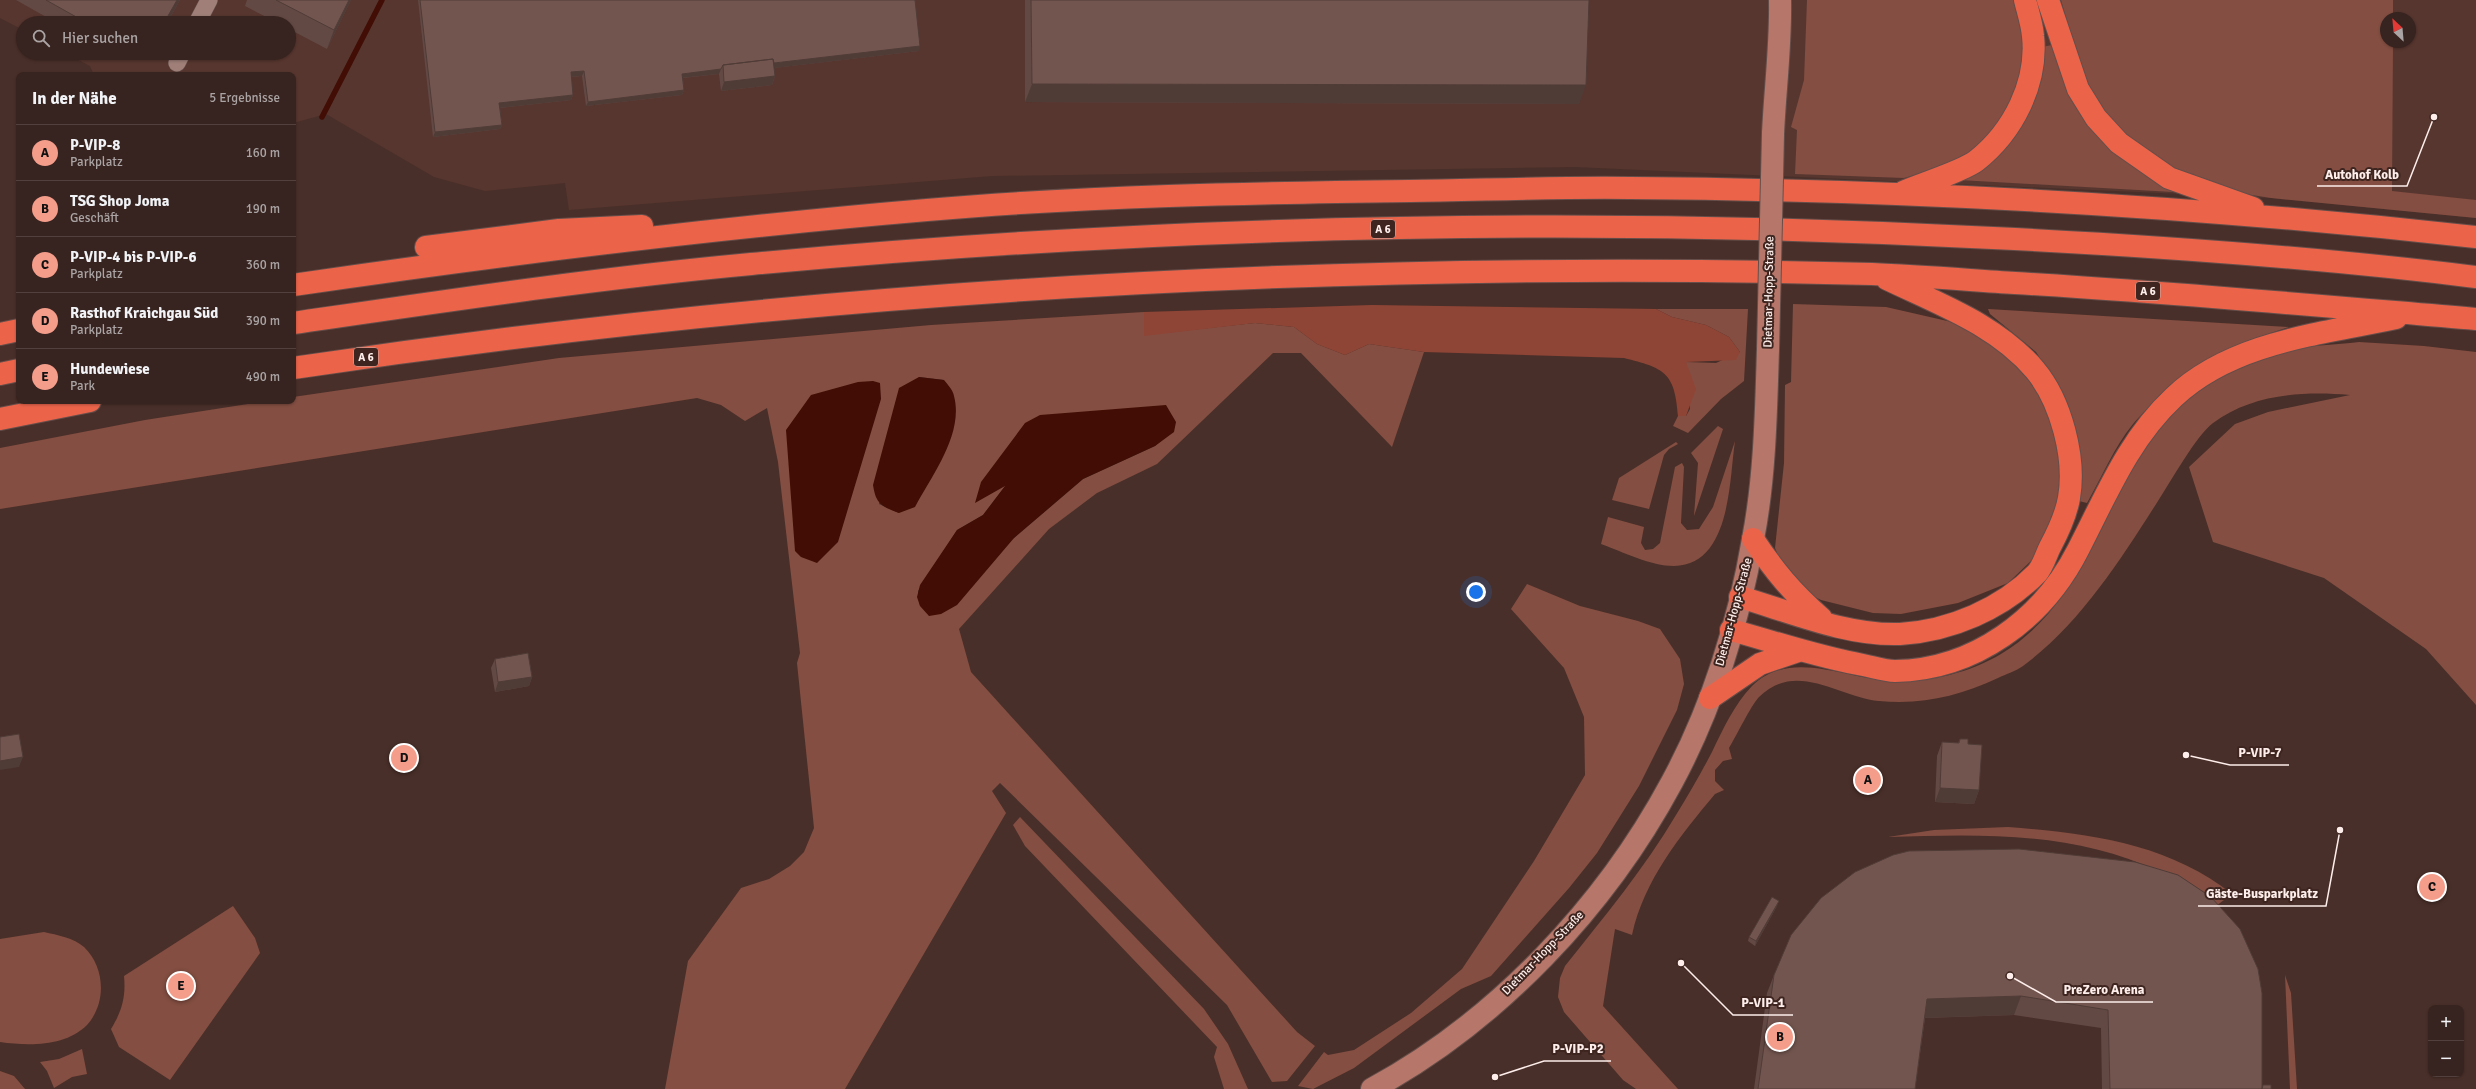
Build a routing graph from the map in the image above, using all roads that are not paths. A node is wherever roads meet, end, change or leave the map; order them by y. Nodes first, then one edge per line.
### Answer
1 (209, 0) edge
2 (1780, 0) edge
3 (2026, 0) edge
4 (2048, 0) edge
5 (201, 16) edge
6 (1898, 194) junction
7 (2286, 219) junction
8 (733, 228) junction
9 (2476, 237) edge
10 (426, 247) dead end
11 (1877, 274) junction
12 (2476, 277) edge
13 (296, 285) edge
14 (2417, 314) junction
15 (2476, 318) edge
16 (296, 323) edge
17 (16, 331) edge
18 (0, 334) edge
19 (296, 368) edge
20 (16, 371) edge
21 (0, 374) edge
22 (75, 404) edge
23 (0, 419) edge
24 (1754, 539) junction
25 (1740, 597) junction
26 (1825, 622) junction
27 (1731, 630) junction
28 (1801, 650) junction
29 (1710, 698) junction
30 (1372, 1089) edge

1 - 5 street
2 - 24 street, Dietmar-Hopp-Straße, bridge
3 - 6 highway
4 - 7 highway
6 - 7 highway
6 - 8 highway
7 - 9 highway
8 - 10 highway
8 - 13 highway
11 - 14 highway, A 6
11 - 19 highway, A 6
11 - 26 highway
12 - 16 highway, A 6
14 - 15 highway, A 6
14 - 28 highway
17 - 18 highway
20 - 21 highway
22 - 23 highway
24 - 25 street, Dietmar-Hopp-Straße
24 - 26 highway
25 - 26 highway
25 - 27 street, Dietmar-Hopp-Straße
27 - 28 highway
27 - 29 street, Dietmar-Hopp-Straße
28 - 29 highway
29 - 30 street, Dietmar-Hopp-Straße

